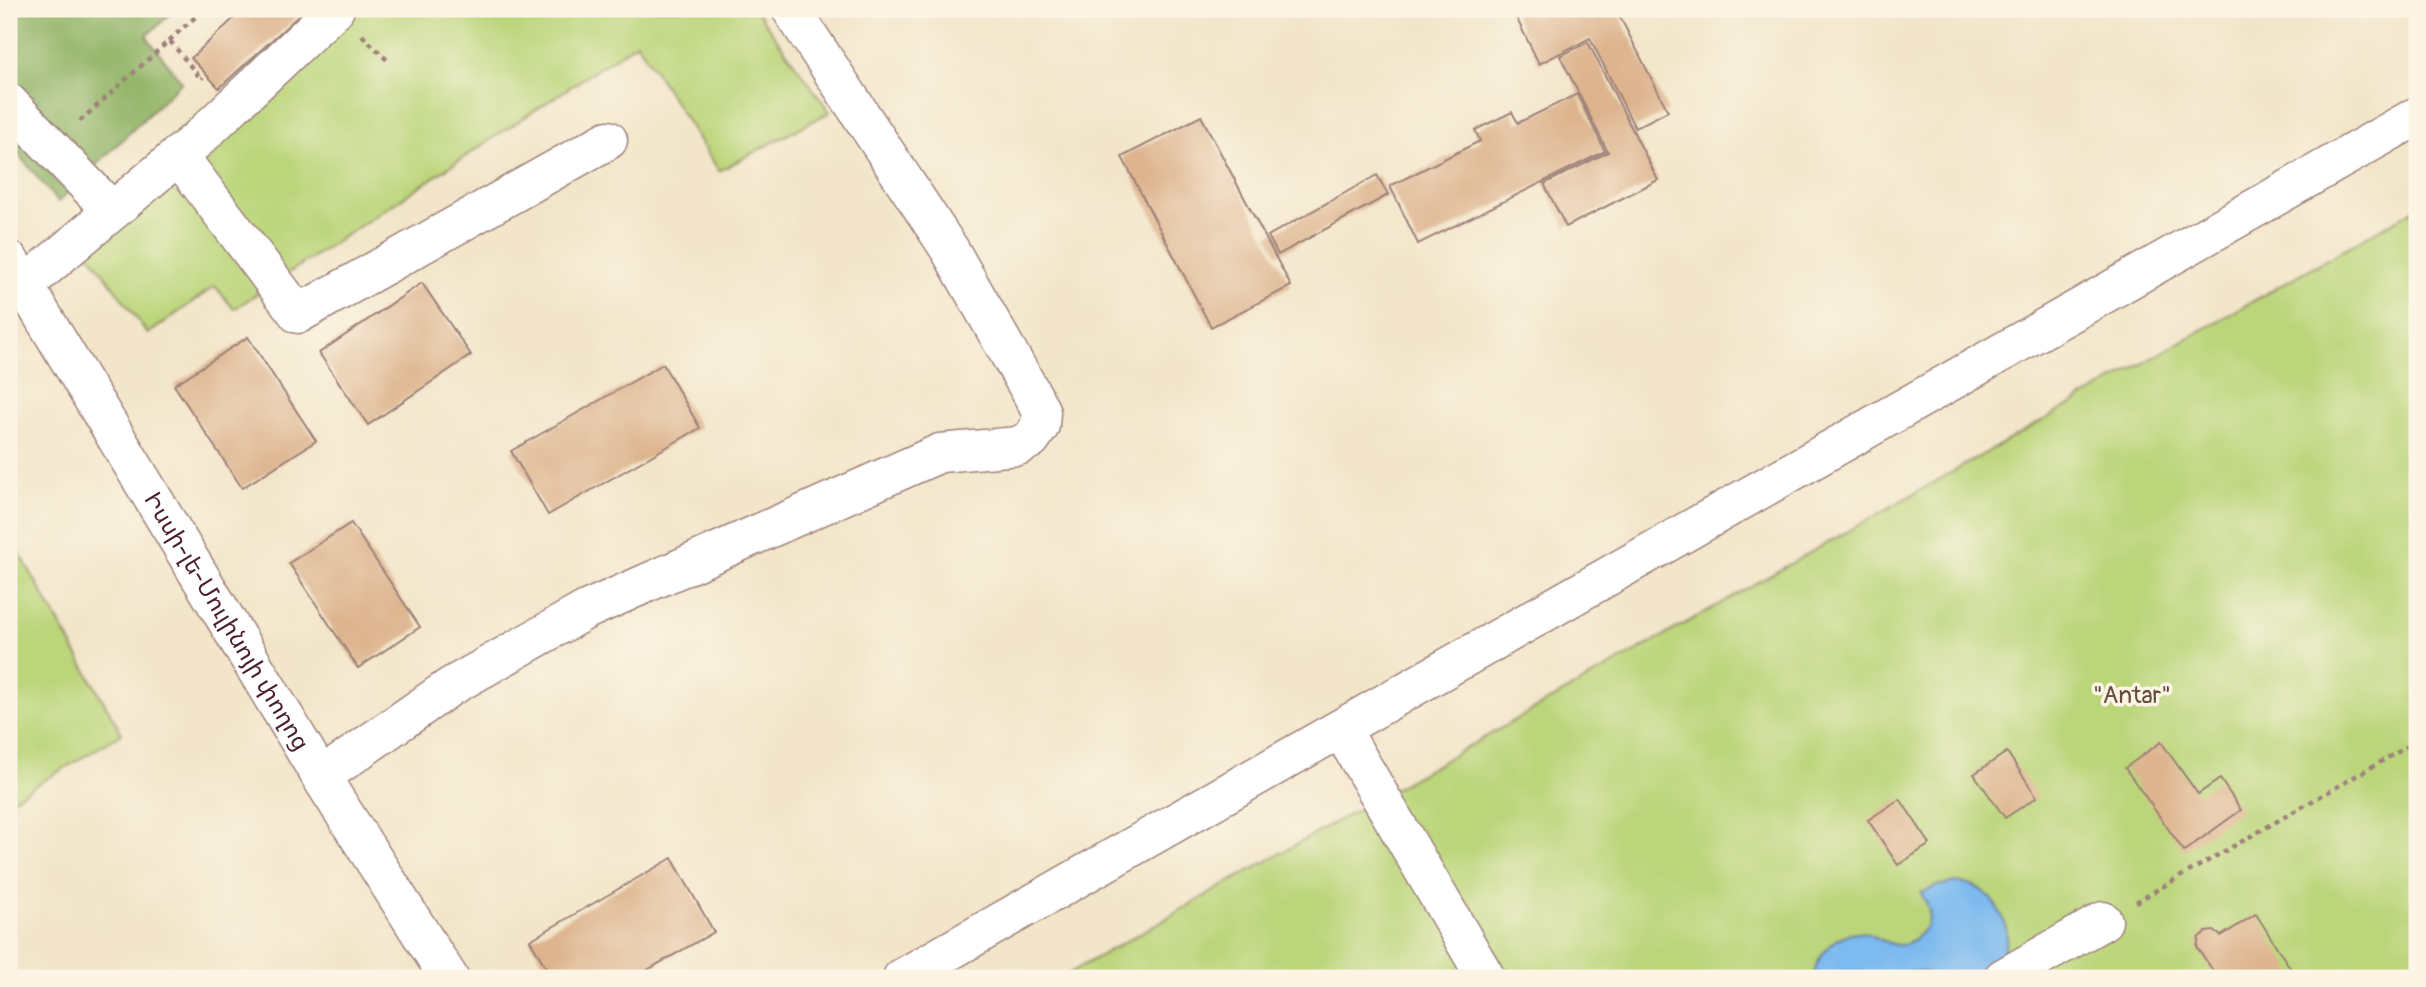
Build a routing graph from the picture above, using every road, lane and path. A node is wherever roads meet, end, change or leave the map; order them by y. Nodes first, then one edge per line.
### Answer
1 (204, 9) edge
2 (335, 9) edge
3 (791, 9) edge
4 (170, 41) junction
5 (206, 74) dead end
6 (9, 103) edge
7 (2417, 116) edge
8 (608, 141) dead end
9 (51, 147) junction
10 (178, 155) junction
11 (111, 211) junction
12 (17, 273) edge
13 (1341, 729) junction
14 (2417, 741) edge
15 (321, 777) junction
16 (2104, 921) joint
17 (449, 978) edge
18 (902, 978) edge
19 (1486, 978) edge
20 (2003, 978) edge

1 - 4 path
2 - 10 street
3 - 15 street
4 - 5 path
4 - 9 path
6 - 9 street
7 - 13 street
8 - 10 street
9 - 11 street
10 - 11 street
11 - 12 street
12 - 15 street, Իսսի-լե-Մուլինոյի փողոց
13 - 18 street
13 - 19 street
14 - 16 path
15 - 17 street, Իսսի-լե-Մուլինոյի փողոց
16 - 20 street

